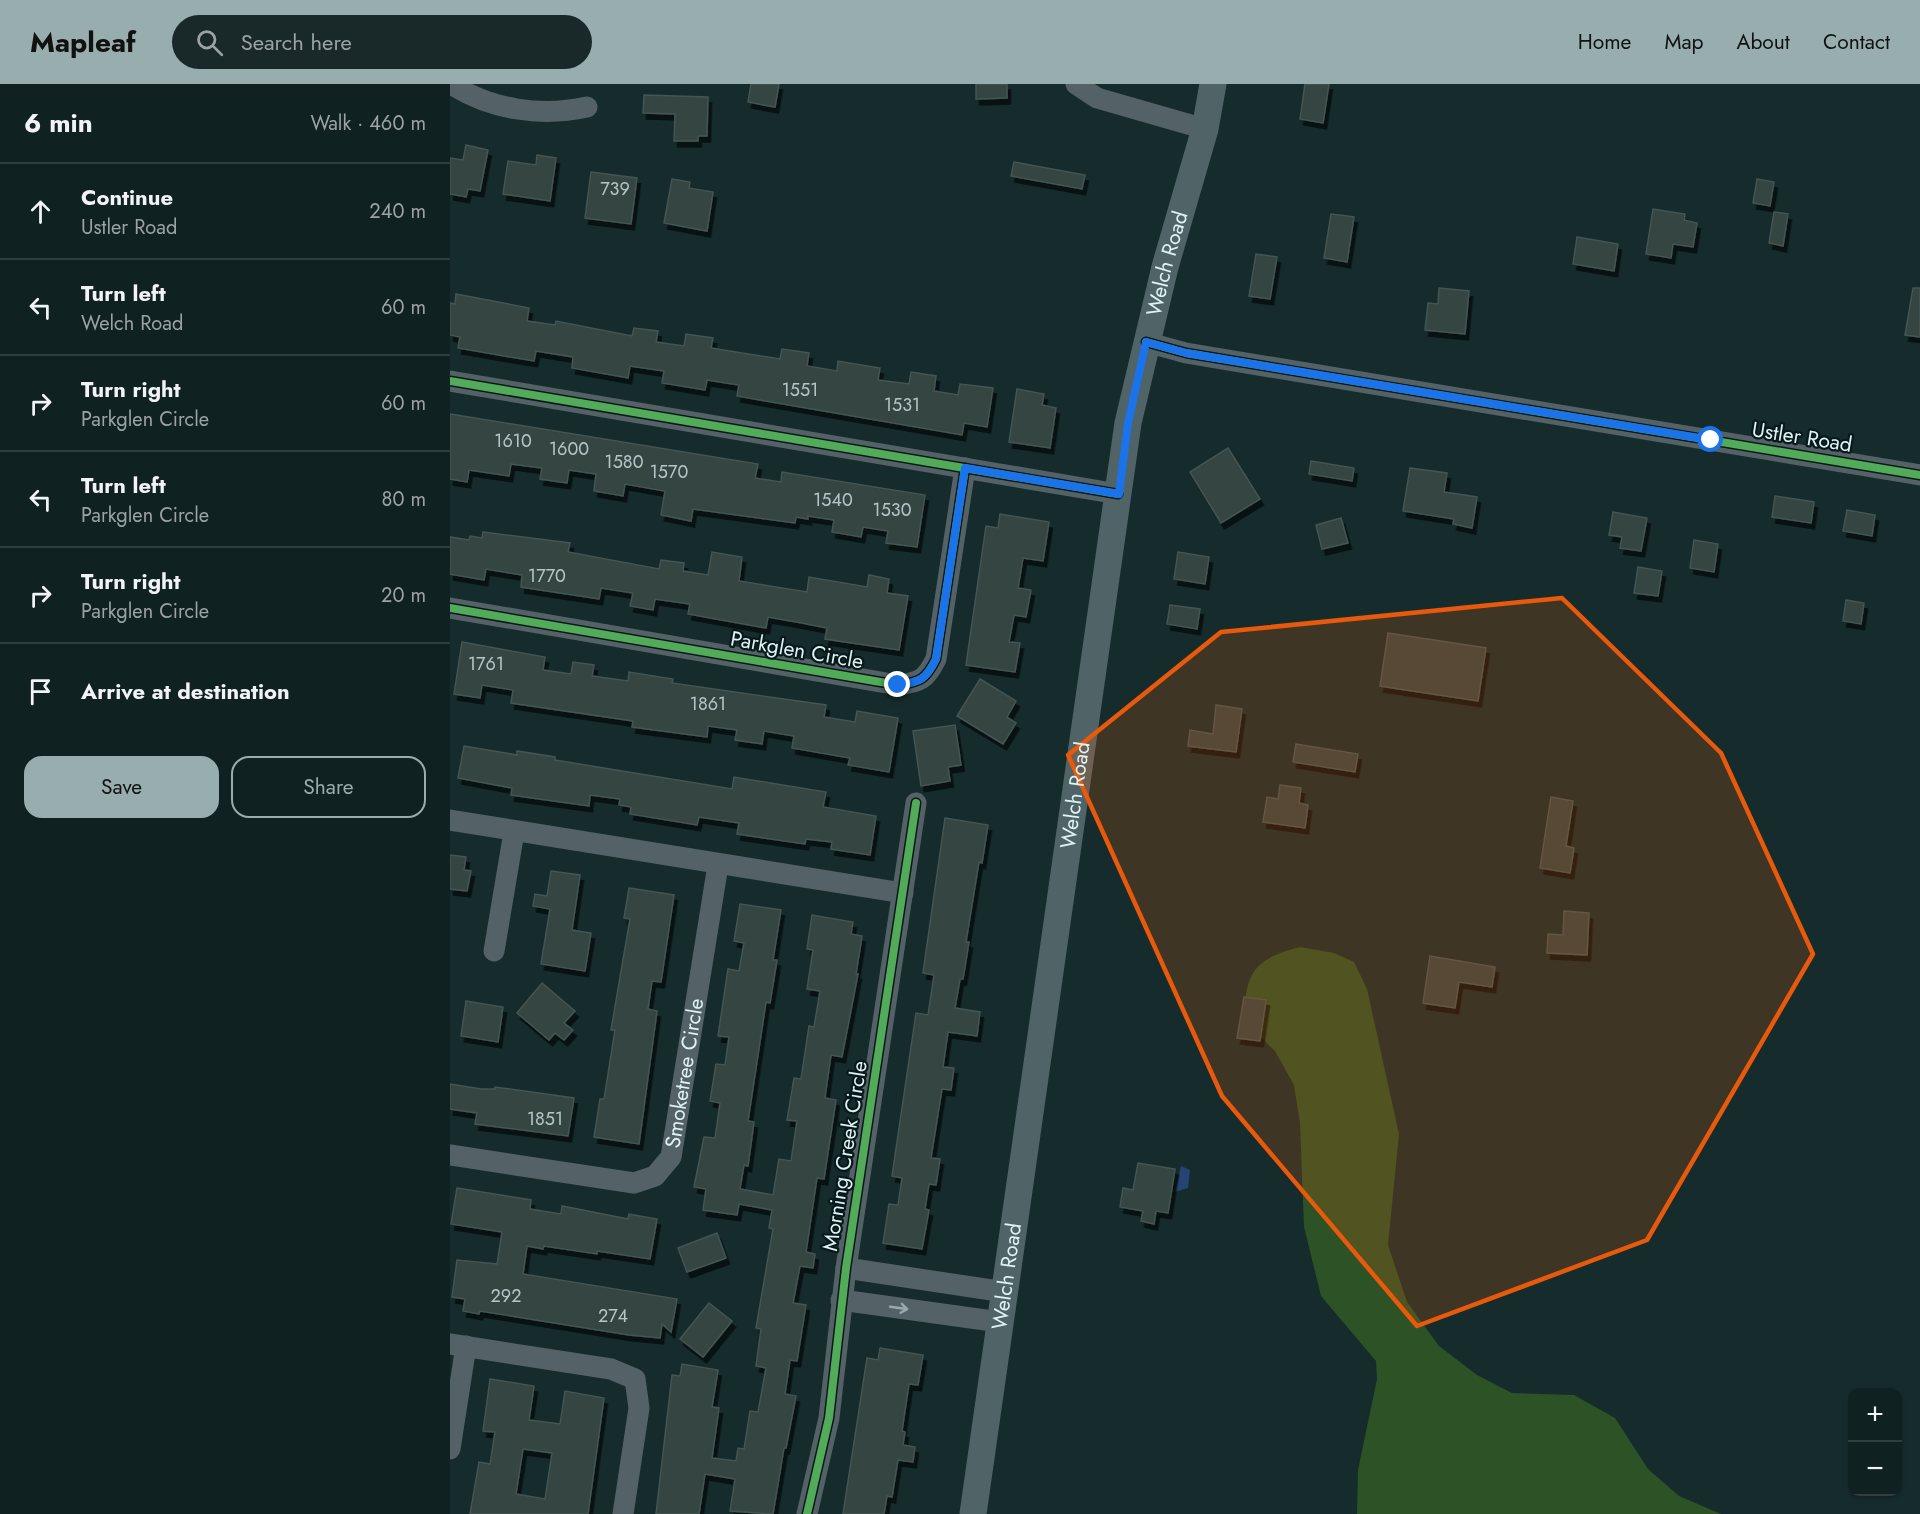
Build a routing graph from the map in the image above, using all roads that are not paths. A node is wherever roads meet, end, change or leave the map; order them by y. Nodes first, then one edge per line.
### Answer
1 (451, 84) edge
2 (1076, 84) edge
3 (1213, 84) edge
4 (587, 107) dead end
5 (1205, 129) junction
6 (1146, 342) junction
7 (450, 381) edge
8 (965, 468) junction
9 (1920, 475) edge
10 (1119, 494) junction
11 (450, 608) edge
12 (916, 802) dead end
13 (450, 820) edge
14 (514, 832) junction
15 (718, 865) junction
16 (903, 893) junction
17 (494, 951) dead end
18 (450, 1155) edge
19 (846, 1268) junction
20 (1005, 1292) junction
21 (841, 1300) junction
22 (1000, 1322) junction
23 (458, 1345) edge
24 (450, 1449) edge
25 (623, 1514) edge
26 (807, 1514) edge
27 (973, 1514) edge

1 - 4 street
2 - 5 street
3 - 5 main road, Welch Road
5 - 6 main road, Welch Road
6 - 9 street, Ustler Road
6 - 10 main road, Welch Road
7 - 8 street
8 - 10 street
8 - 11 street, Parkglen Circle
10 - 20 main road, Welch Road
12 - 16 street, Morning Creek Circle
13 - 14 street
14 - 15 street
14 - 17 street
15 - 16 street
15 - 18 street, Smoketree Circle
16 - 19 street, Morning Creek Circle
19 - 20 street
19 - 21 street, Morning Creek Circle
20 - 22 main road, Welch Road
21 -> 22 street
21 - 26 street, Morning Creek Circle
22 - 27 main road, Welch Road
23 - 24 street
23 - 25 street

